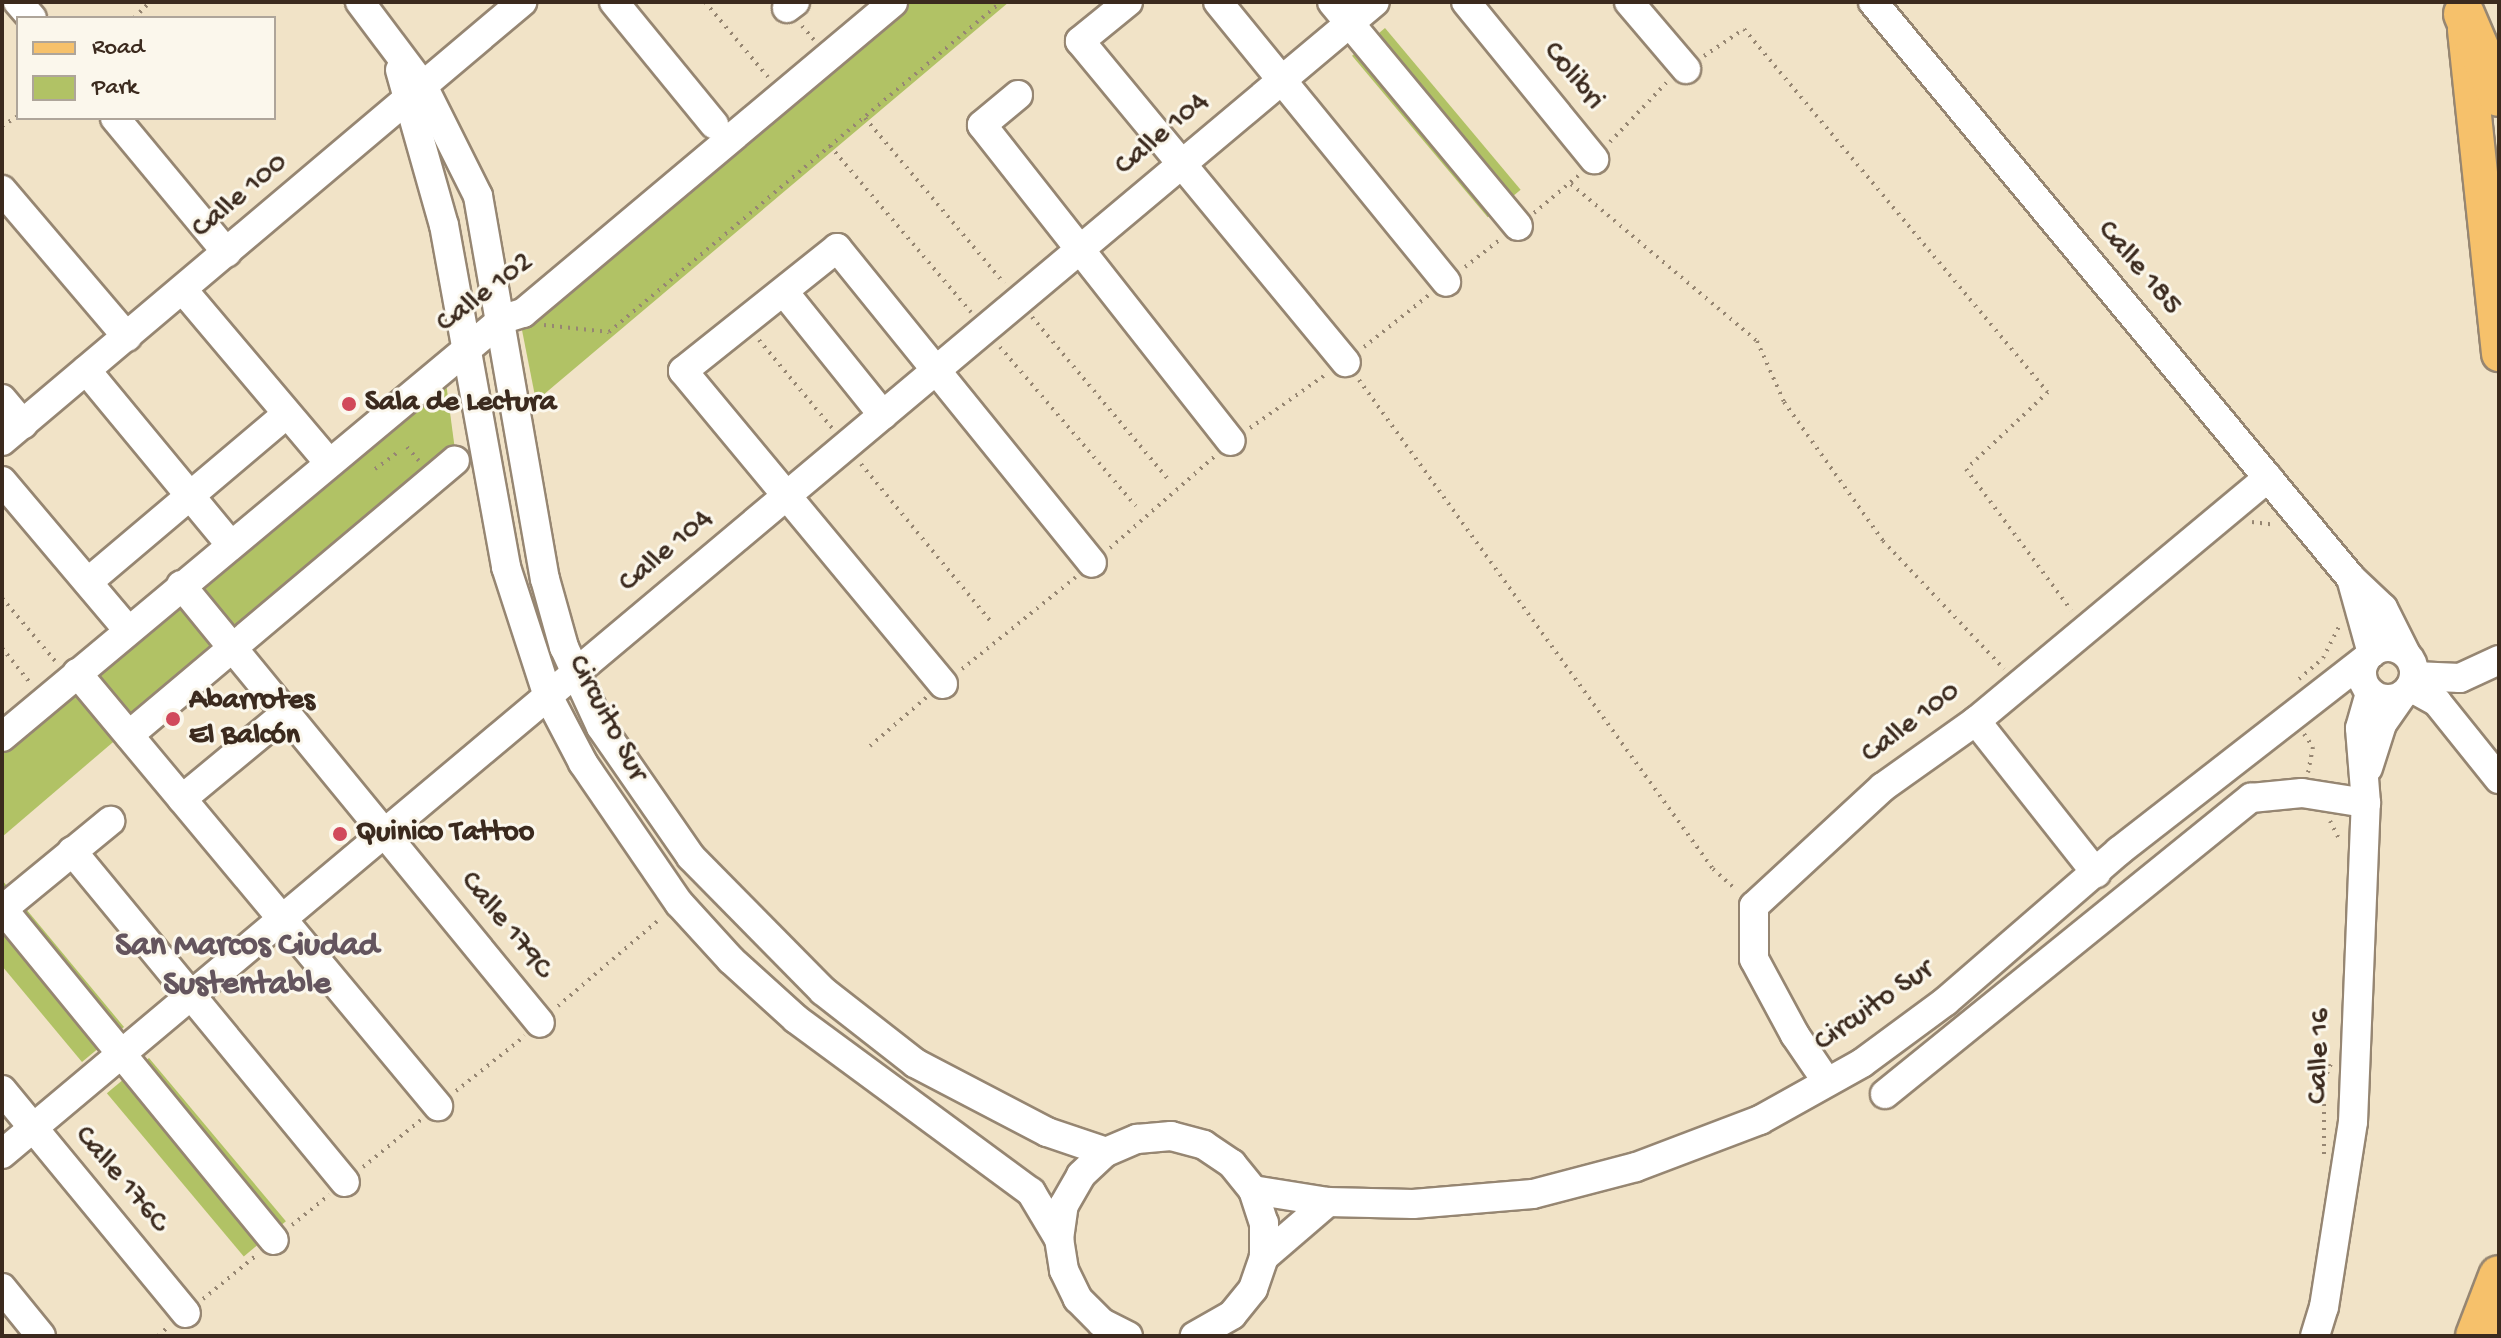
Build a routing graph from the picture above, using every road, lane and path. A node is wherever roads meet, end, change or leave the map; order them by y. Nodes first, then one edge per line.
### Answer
1 (360, 2) edge
2 (522, 2) edge
3 (614, 2) edge
4 (705, 2) edge
5 (893, 2) edge
6 (1001, 2) edge
7 (1128, 2) edge
8 (1218, 2) edge
9 (1375, 2) edge
10 (1466, 2) edge
11 (1629, 2) edge
12 (1873, 2) edge
13 (791, 5) edge
14 (2463, 8) edge
15 (1341, 13) edge
16 (827, 57) junction
17 (1686, 69) junction
18 (1283, 79) junction
19 (416, 92) junction
20 (783, 95) junction
21 (1018, 95) dead end
22 (2499, 96) edge
23 (117, 120) edge
24 (714, 124) dead end
25 (1594, 159) junction
26 (1183, 163) junction
27 (1571, 184) junction
28 (2, 190) edge
29 (1518, 226) junction
30 (1082, 248) junction
31 (227, 253) junction
32 (1446, 282) junction
33 (183, 290) junction
34 (784, 292) junction
35 (503, 319) junction
36 (532, 321) dead end
37 (745, 323) junction
38 (127, 337) junction
39 (470, 347) junction
40 (2499, 354) edge
41 (1346, 362) junction
42 (86, 370) junction
43 (936, 370) junction
44 (2, 399) edge
45 (287, 414) junction
46 (883, 415) junction
47 (12, 433) edge
48 (1231, 441) dead end
49 (846, 446) junction
50 (407, 447) dead end
51 (398, 452) dead end
52 (455, 460) dead end
53 (419, 461) dead end
54 (329, 463) junction
55 (375, 469) dead end
56 (2268, 478) junction
57 (2, 481) edge
58 (191, 495) junction
59 (787, 495) junction
60 (2237, 521) dead end
61 (2282, 530) dead end
62 (230, 544) junction
63 (1092, 563) joint
64 (2351, 578) junction
65 (88, 582) junction
66 (181, 585) junction
67 (2, 598) edge
68 (2339, 622) dead end
69 (992, 623) dead end
70 (2085, 628) junction
71 (122, 634) junction
72 (2, 648) edge
73 (235, 649) junction
74 (2369, 656) junction
75 (2499, 660) edge
76 (575, 673) junction
77 (2408, 678) junction
78 (65, 683) junction
79 (943, 684) junction
80 (2018, 684) junction
81 (2370, 692) junction
82 (548, 696) junction
83 (286, 713) junction
84 (2290, 715) junction
85 (1976, 721) junction
86 (129, 735) junction
87 (2, 737) edge
88 (870, 746) dead end
89 (2226, 765) junction
90 (2499, 779) edge
91 (2366, 789) junction
92 (2302, 793) junction
93 (2251, 798) junction
94 (182, 799) junction
95 (2324, 817) dead end
96 (110, 821) dead end
97 (385, 833) junction
98 (2343, 848) dead end
99 (72, 851) junction
100 (2119, 851) junction
101 (2096, 873) junction
102 (2147, 883) junction
103 (1754, 906) junction
104 (2, 908) edge
105 (282, 919) junction
106 (1993, 961) junction
107 (2014, 987) junction
108 (193, 994) junction
109 (540, 1023) dead end
110 (122, 1053) junction
111 (2336, 1053) dead end
112 (1827, 1082) junction
113 (2, 1090) edge
114 (1885, 1094) dead end
115 (438, 1106) dead end
116 (33, 1128) junction
117 (1106, 1152) junction
118 (2, 1154) edge
119 (2328, 1168) dead end
120 (345, 1182) dead end
121 (1253, 1190) junction
122 (1328, 1202) junction
123 (1059, 1239) junction
124 (274, 1240) dead end
125 (1264, 1257) junction
126 (2499, 1276) edge
127 (2, 1288) edge
128 (2499, 1292) edge
129 (186, 1313) dead end
130 (1229, 1326) edge
131 (41, 1336) edge
132 (1128, 1336) edge
133 (1195, 1336) edge
134 (2315, 1336) edge
135 (2476, 1336) edge
136 (2494, 1336) edge

1 - 19 street, Circuito Sur
2 - 19 street, Calle 100
3 - 24 street
4 - 20 path
5 - 16 street, Calle 102
6 - 36 path
7 - 26 street
8 - 18 street
9 - 15 street, Calle 104
10 - 25 street, Colibri
11 - 17 street
12 - 56 street, Calle 185
13 - 16 path
14 - 22 highway
14 - 40 main road
15 - 18 street, Calle 104
15 - 29 street
16 - 20 street, Calle 102
17 - 25 path
17 - 70 path
18 - 26 street, Calle 104
18 - 32 street
19 - 31 street, Calle 100
19 - 35 street, Circuito Sur
19 - 39 street, Circuito Sur
20 - 35 street, Calle 102
21 - 30 street
23 - 31 street
25 - 27 path
26 - 30 street, Calle 104
26 - 41 street
27 - 29 path
27 - 80 path
28 - 38 street
29 - 32 path
30 - 43 street, Calle 104
30 - 48 street
31 - 33 street, Calle 100
32 - 41 path
33 - 38 street, Calle 100
33 - 45 street
34 - 37 street
34 - 43 street
34 - 46 street
35 - 39 street, Calle 102
35 - 76 street, Circuito Sur
37 - 49 path
37 - 59 street
38 - 42 street, Calle 100
39 - 54 street, Calle 102
39 - 82 street, Circuito Sur
41 - 103 path
42 - 47 street, Calle 100
42 - 58 street
43 - 46 street, Calle 104
43 - 63 street
44 - 47 street
45 - 54 street
45 - 58 street
46 - 49 street, Calle 104
49 - 59 street, Calle 104
49 - 69 path
50 - 53 path
51 - 55 path
52 - 73 street
54 - 62 street, Calle 102
56 - 64 street, Calle 185
56 - 70 street, Calle 100
57 - 65 street
58 - 62 street
58 - 65 street
59 - 76 street, Calle 104
59 - 79 street
60 - 61 path
62 - 66 street, Calle 102
63 - 79 path
64 - 74 street, Calle 185
64 - 77 street, Calle 185
65 - 71 street
66 - 71 street, Calle 102
66 - 73 street, Calle 179C
67 - 78 path
68 - 84 path
70 - 80 street, Calle 100
71 - 78 street, Calle 102
72 - 78 path
73 - 83 street, Calle 179C
73 - 86 street
74 - 77 street
74 - 81 street
74 - 84 street, Circuito Sur
75 - 77 street
76 - 82 street, Calle 104
76 - 117 street, Circuito Sur
77 - 81 street
77 - 90 street, Calle 185
77 - 91 street, Calle 16
78 - 86 street
78 - 87 street, Calle 102
79 - 88 path
80 - 85 street, Calle 100
81 - 91 street, Calle 16
82 - 97 street, Calle 104
82 - 123 street, Circuito Sur
83 - 94 street
83 - 97 street, Calle 179C
84 - 89 street, Circuito Sur
84 - 92 path
85 - 101 street
85 - 103 street, Calle 100
86 - 94 street
89 - 93 street
89 - 100 street, Circuito Sur
91 - 92 street
91 - 134 street, Calle 16
92 - 93 street
93 - 102 street
94 - 105 street
95 - 98 path
96 - 99 street
97 - 105 street, Calle 104
97 - 109 street, Calle 179C
99 - 104 street
99 - 108 street
100 - 101 street, Circuito Sur
100 - 102 street
101 - 106 street, Circuito Sur
102 - 107 street
103 - 112 street
104 - 110 street
105 - 108 street, Calle 104
105 - 115 street
106 - 107 street
106 - 112 street, Circuito Sur
107 - 114 street
108 - 110 street, Calle 104
108 - 120 street
110 - 116 street, Calle 104
110 - 124 street
111 - 119 path
112 - 122 street, Circuito Sur
113 - 116 street, Calle 176C
116 - 118 street, Calle 104
116 - 129 street, Calle 176C
117 - 121 street
117 - 123 street
121 - 122 street, Circuito Sur
121 - 125 street
122 - 125 street
123 - 132 street
125 - 130 street
126 - 135 highway
127 - 131 street
128 - 136 highway
130 - 133 street

